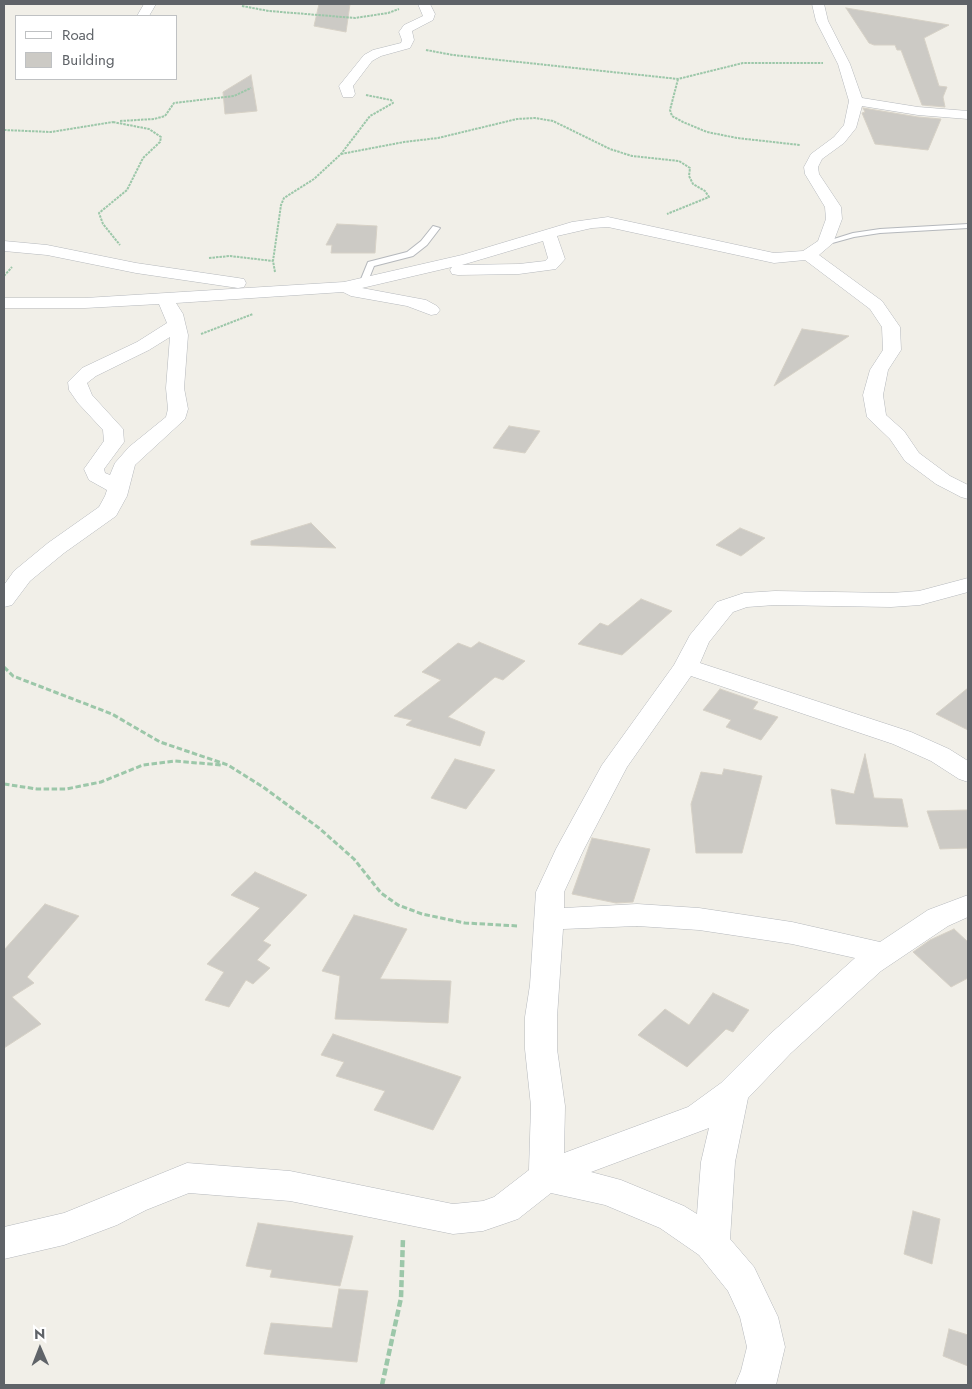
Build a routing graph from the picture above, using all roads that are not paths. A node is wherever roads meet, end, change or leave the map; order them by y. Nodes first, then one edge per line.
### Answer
1 (150, 4) edge
2 (424, 4) edge
3 (818, 4) edge
4 (144, 15) edge
5 (348, 94) road end
6 (856, 101) junction
7 (968, 115) edge
8 (968, 226) edge
9 (436, 228) dead end
10 (549, 235) junction
11 (825, 243) junction
12 (4, 246) edge
13 (808, 255) junction
14 (406, 273) junction
15 (363, 284) junction
16 (334, 288) junction
17 (276, 290) junction
18 (165, 298) junction
19 (4, 303) edge
20 (431, 310) dead end
21 (178, 334) junction
22 (118, 487) junction
23 (968, 493) edge
24 (968, 585) edge
25 (4, 600) edge
26 (686, 666) junction
27 (968, 773) edge
28 (968, 905) edge
29 (549, 924) junction
30 (884, 954) junction
31 (733, 1092) junction
32 (546, 1178) junction
33 (4, 1243) edge
34 (712, 1244) junction
35 (754, 1385) edge

1 - 4 street
2 - 5 street
3 - 6 street
6 - 7 street
6 - 11 street
8 - 11 lane
9 - 15 lane
10 - 13 street
10 - 14 street
10 - 14 street
11 - 13 street
12 - 17 street
13 - 23 street
14 - 15 street
15 - 16 street
16 - 17 street
16 - 20 street
17 - 18 street
18 - 19 street
18 - 21 street
21 - 22 street
21 - 22 street
22 - 25 street
24 - 26 street
26 - 27 street
26 - 29 street
28 - 30 street
29 - 30 street
29 - 32 street
30 - 31 street
31 - 32 street
31 - 34 street
32 - 33 street
32 - 34 street
34 - 35 street

